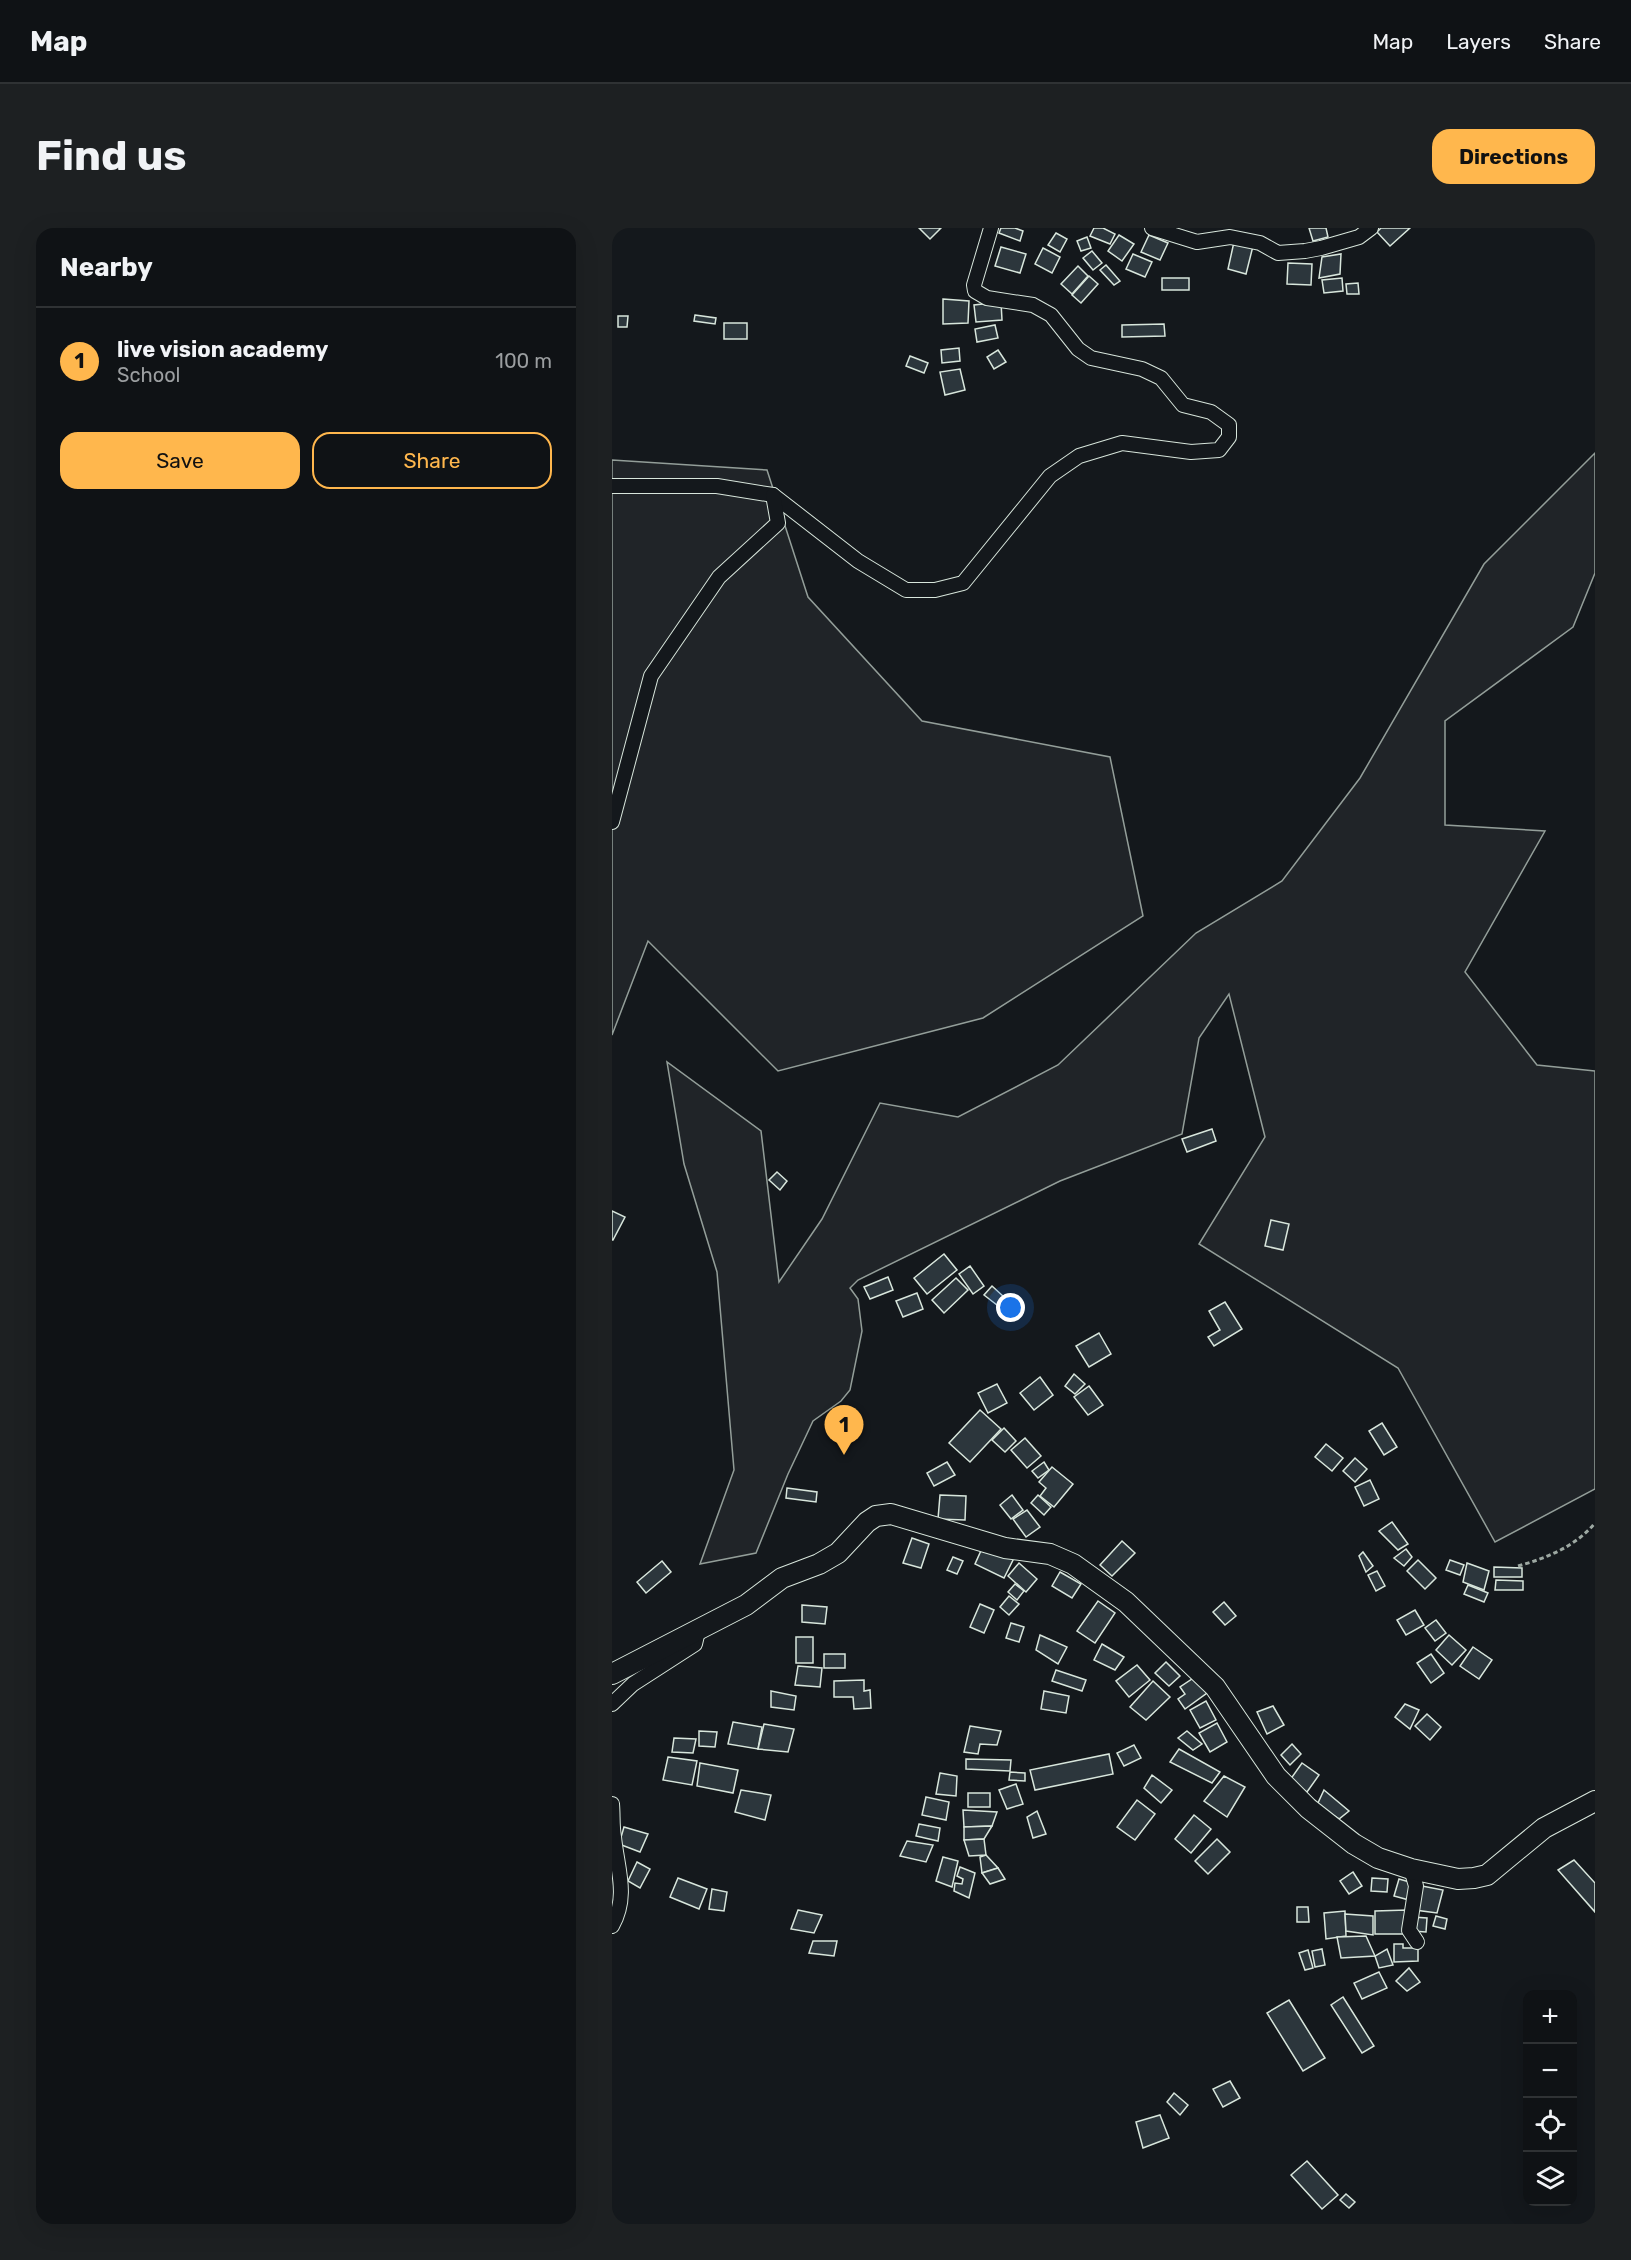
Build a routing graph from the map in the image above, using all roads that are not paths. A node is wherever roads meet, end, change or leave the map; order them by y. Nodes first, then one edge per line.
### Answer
1 (991, 228) edge
2 (1152, 228) edge
3 (1371, 228) edge
4 (612, 486) edge
5 (773, 495) junction
6 (612, 822) edge
7 (698, 1631) junction
8 (612, 1674) edge
9 (612, 1704) edge
10 (1595, 1802) edge
11 (612, 1804) edge
12 (1411, 1869) junction
13 (612, 1926) edge
14 (1417, 1942) dead end

1 - 5 street
2 - 3 street
4 - 5 street
5 - 6 street
7 - 8 street
7 - 9 street
7 - 12 street
10 - 12 street
11 - 13 street
12 - 14 street

